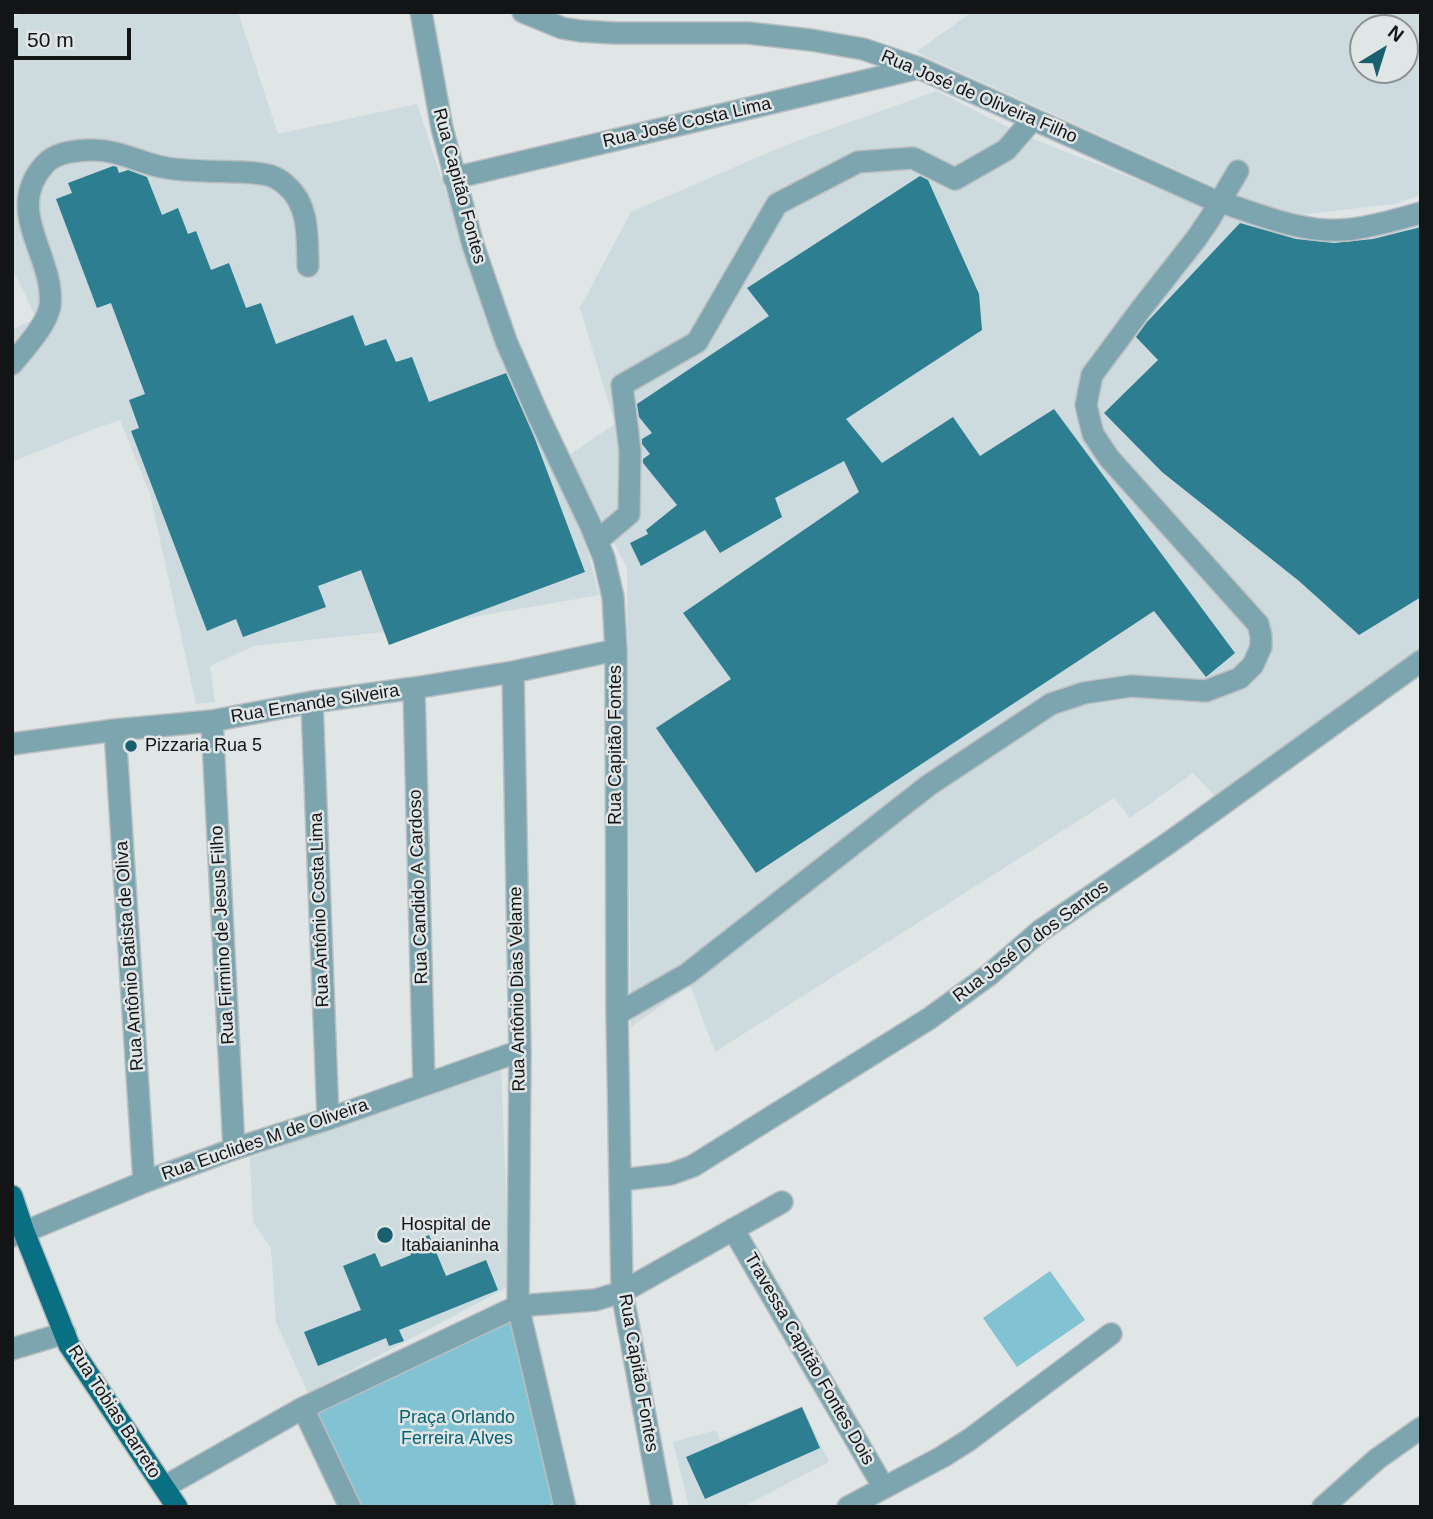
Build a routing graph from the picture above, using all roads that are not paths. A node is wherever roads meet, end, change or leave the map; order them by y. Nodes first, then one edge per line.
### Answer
1 (421, 12) edge
2 (523, 12) edge
3 (919, 68) junction
4 (1033, 120) junction
5 (1238, 171) dead end
6 (454, 178) junction
7 (1220, 202) junction
8 (1421, 213) edge
9 (308, 266) dead end
10 (12, 364) edge
11 (597, 541) junction
12 (616, 650) junction
13 (1421, 661) edge
14 (513, 671) junction
15 (414, 688) junction
16 (313, 702) junction
17 (212, 722) junction
18 (115, 730) junction
19 (12, 744) edge
20 (617, 1014) junction
21 (520, 1051) junction
22 (424, 1085) junction
23 (328, 1119) junction
24 (234, 1149) junction
25 (621, 1180) junction
26 (144, 1182) junction
27 (12, 1196) edge
28 (782, 1202) dead end
29 (733, 1229) junction
30 (18, 1234) edge
31 (622, 1292) junction
32 (518, 1306) junction
33 (65, 1333) junction
34 (1111, 1334) dead end
35 (12, 1349) edge
36 (303, 1408) junction
37 (1421, 1428) edge
38 (164, 1487) junction
39 (884, 1488) junction
40 (1330, 1505) edge
41 (177, 1507) edge
42 (350, 1507) edge
43 (565, 1507) edge
44 (662, 1507) edge
45 (848, 1507) edge

1 - 6 street, Rua Capitão Fontes
2 - 3 street, Rua José de Oliveira Filho
3 - 4 street, Rua José de Oliveira Filho
3 - 6 street, Rua José Costa Lima
4 - 7 street, Rua José de Oliveira Filho
4 - 11 street
5 - 7 street
6 - 11 street, Rua Capitão Fontes
7 - 8 street, Rua José de Oliveira Filho
7 - 20 street
9 - 10 street
11 - 12 street, Rua Capitão Fontes
12 - 14 street, Rua Ernande Silveira
12 - 20 street, Rua Capitão Fontes
13 - 25 street, Rua José D dos Santos
14 - 15 street, Rua Ernande Silveira
14 - 21 street, Rua Antônio Dias Velame
15 - 16 street, Rua Ernande Silveira
15 - 22 street, Rua Candido A Cardoso
16 - 17 street, Rua Ernande Silveira
16 - 23 street, Rua Antônio Costa Lima
17 - 18 street, Rua Ernande Silveira
17 - 24 street, Rua Firmino de Jesus Filho
18 - 19 street, Rua Ernande Silveira
18 - 26 street, Rua Antônio Batista de Oliva
20 - 25 street, Rua Capitão Fontes
21 - 22 street, Rua Euclides M de Oliveira
21 - 32 street, Rua Antônio Dias Velame
22 - 23 street, Rua Euclides M de Oliveira
23 - 24 street, Rua Euclides M de Oliveira
24 - 26 street, Rua Euclides M de Oliveira
25 - 31 street, Rua Capitão Fontes
26 - 30 street, Rua Euclides M de Oliveira
27 - 30 main road, Rua Tobias Barreto
28 - 29 street
29 - 31 street
29 - 39 street, Travessa Capitão Fontes Dois
30 - 33 main road, Rua Tobias Barreto
31 - 32 street
31 - 44 street, Rua Capitão Fontes
32 - 36 street
32 - 43 street
33 - 35 street
33 - 38 main road, Rua Tobias Barreto
34 - 39 street
36 - 38 street
36 - 42 street
37 - 40 street
38 - 41 main road, Rua Tobias Barreto
39 - 45 street

